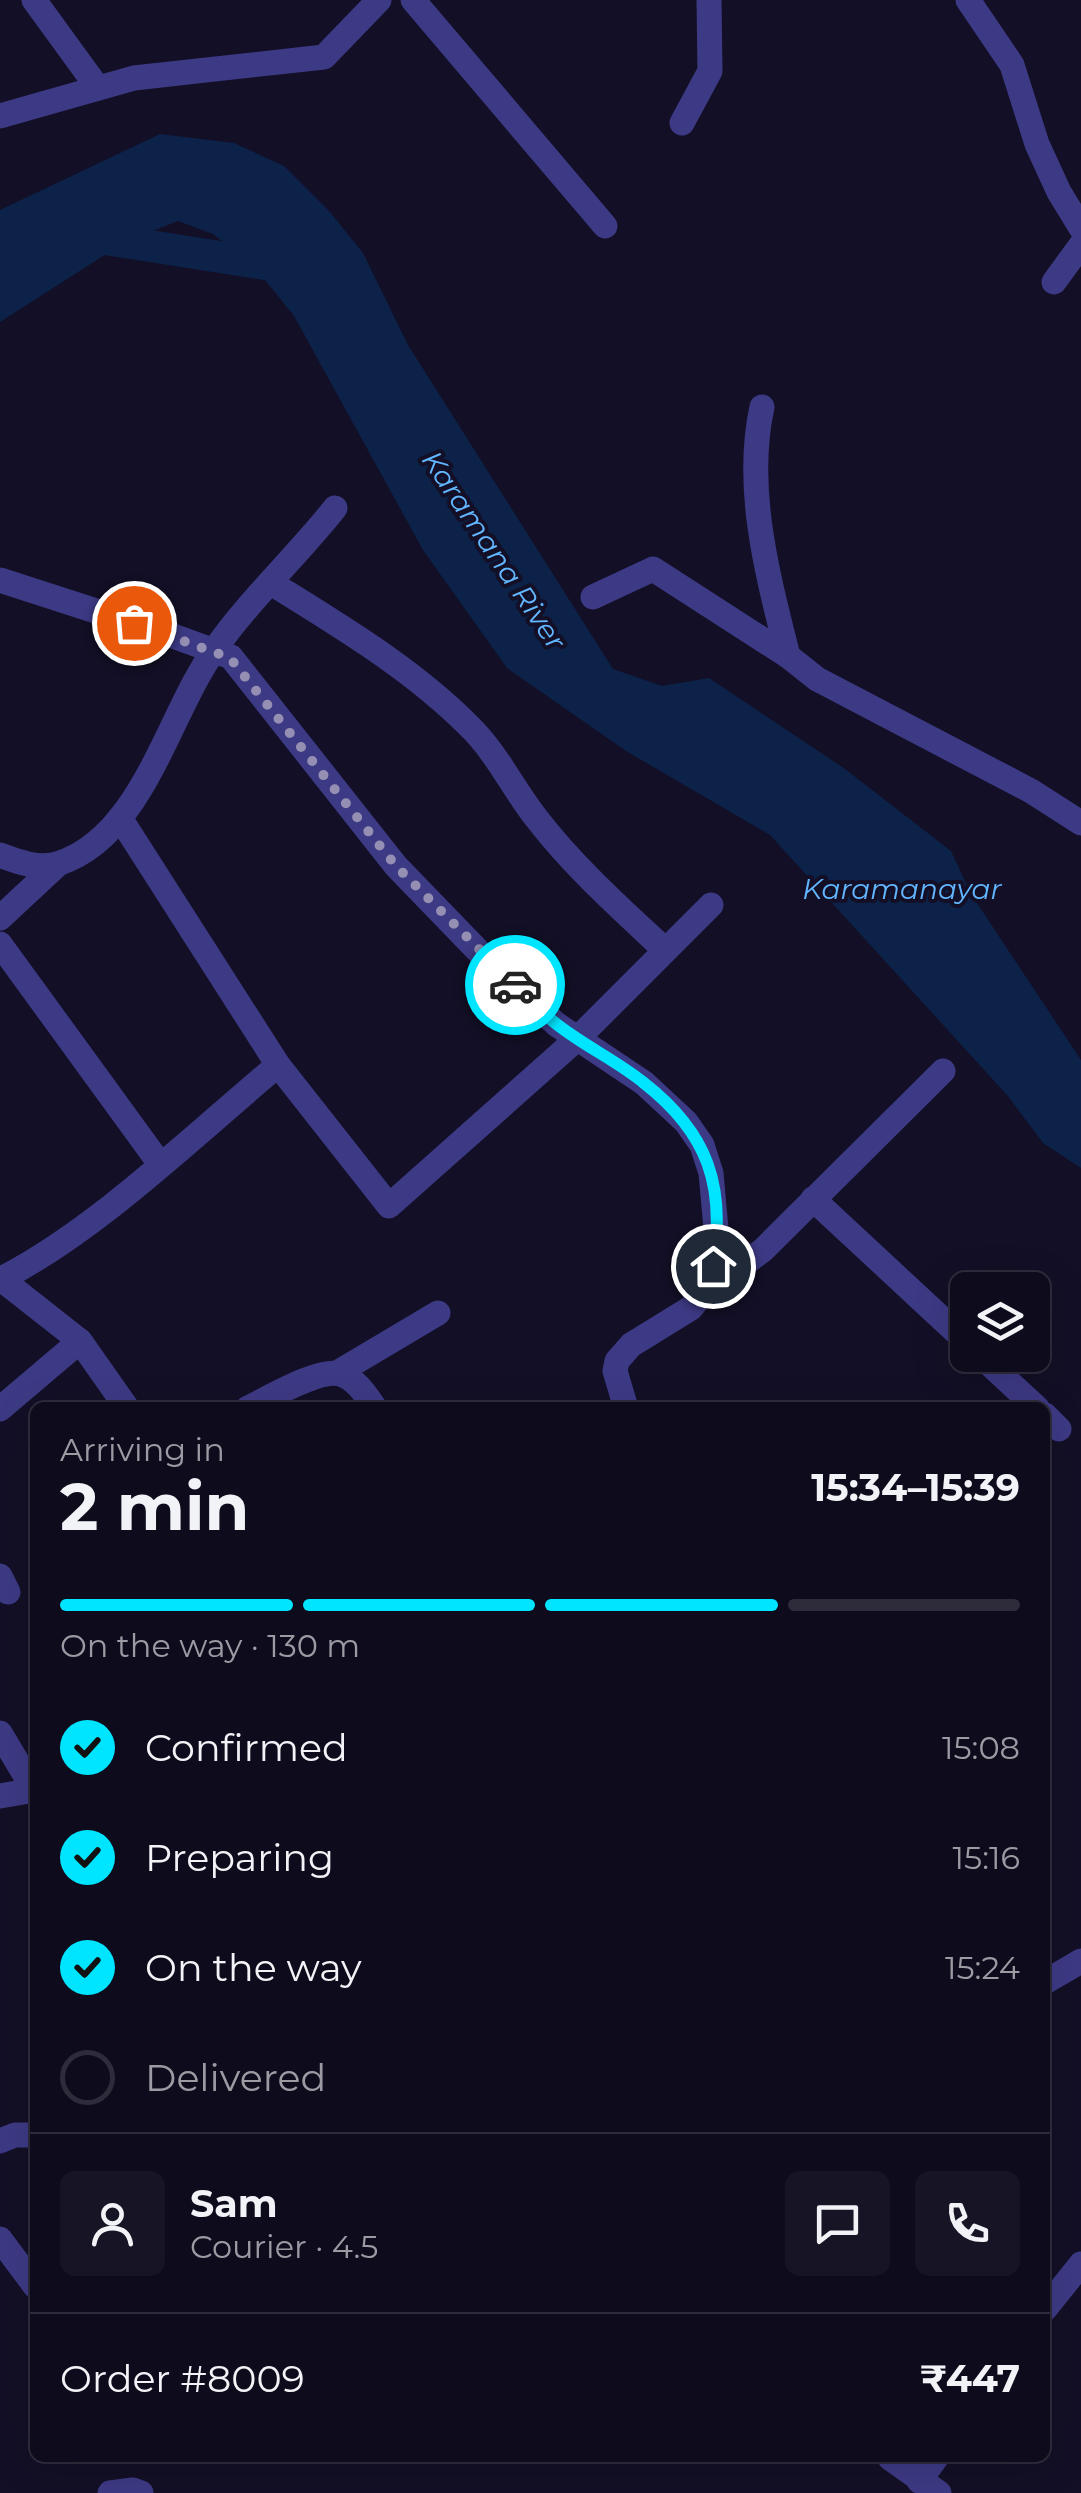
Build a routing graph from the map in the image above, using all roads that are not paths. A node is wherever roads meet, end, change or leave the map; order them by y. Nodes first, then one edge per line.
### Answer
1 (34, 0) edge
2 (379, 0) edge
3 (413, 0) edge
4 (710, 0) edge
5 (968, 0) edge
6 (98, 88) junction
7 (0, 116) edge
8 (682, 122) dead end
9 (604, 226) dead end
10 (1081, 228) edge
11 (1081, 244) edge
12 (1054, 282) dead end
13 (762, 407) dead end
14 (335, 508) dead end
15 (0, 580) edge
16 (271, 584) junction
17 (593, 597) dead end
18 (214, 650) junction
19 (788, 656) junction
20 (120, 818) junction
21 (1081, 823) edge
22 (0, 855) edge
23 (58, 864) junction
24 (711, 905) dead end
25 (0, 918) edge
26 (665, 950) junction
27 (3, 954) edge
28 (578, 1038) junction
29 (278, 1065) junction
30 (943, 1070) dead end
31 (160, 1164) junction
32 (814, 1199) junction
33 (0, 1278) edge
34 (701, 1296) junction
35 (438, 1313) dead end
36 (950, 1326) edge
37 (80, 1341) junction
38 (337, 1372) junction
39 (998, 1372) edge
40 (123, 1402) edge
41 (261, 1402) edge
42 (371, 1402) edge
43 (624, 1402) edge
44 (1031, 1402) edge
45 (0, 1409) edge
46 (0, 1733) edge
47 (30, 1783) edge
48 (30, 1791) edge
49 (0, 1796) edge
50 (1081, 1961) edge
51 (1050, 1979) edge
52 (30, 2135) edge
53 (0, 2142) edge
54 (0, 2239) edge
55 (1081, 2264) edge
56 (30, 2279) edge
57 (1050, 2303) edge
58 (895, 2462) edge
59 (935, 2462) edge
60 (929, 2487) edge
61 (110, 2493) edge
62 (141, 2493) edge

1 - 6 street
2 - 6 street
3 - 9 street
4 - 8 street
5 - 10 street
6 - 7 street
11 - 12 street
13 - 19 street
14 - 16 street
15 - 18 street
16 - 18 street
16 - 26 street
17 - 19 street
18 - 20 street
18 - 28 street
19 - 21 street
20 - 23 street
20 - 29 street
22 - 23 street
23 - 25 street
24 - 26 street
26 - 28 street
27 - 31 street
28 - 29 street
28 - 34 street
29 - 31 street
30 - 32 street
31 - 33 street
32 - 34 street
32 - 36 street
33 - 37 street
34 - 43 street
35 - 38 street
37 - 40 street
37 - 45 street
38 - 41 street
38 - 42 street
39 - 44 street
46 - 47 street
48 - 49 street
50 - 51 street
52 - 53 street
54 - 56 street
55 - 57 street
58 - 60 street
59 - 60 street
61 - 62 street

